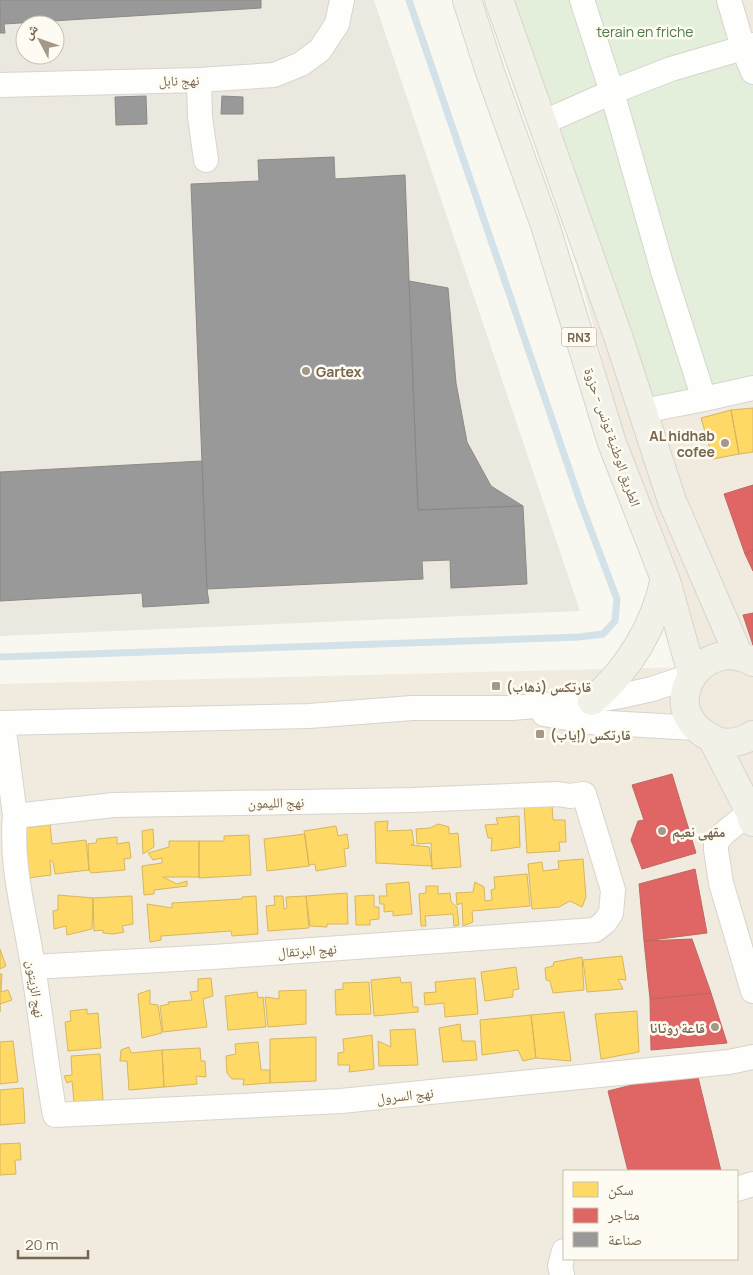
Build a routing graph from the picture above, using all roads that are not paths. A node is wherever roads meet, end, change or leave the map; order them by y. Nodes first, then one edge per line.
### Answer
1 (342, 0) edge
2 (467, 0) edge
3 (499, 0) edge
4 (582, 0) edge
5 (729, 0) edge
6 (748, 46) edge
7 (753, 72) edge
8 (198, 80) junction
9 (0, 85) edge
10 (612, 92) junction
11 (542, 123) junction
12 (206, 160) dead end
13 (753, 388) edge
14 (704, 399) junction
15 (643, 411) junction
16 (665, 578) junction
17 (746, 659) edge
18 (692, 675) junction
19 (592, 701) junction
20 (512, 708) junction
21 (2, 723) edge
22 (704, 734) junction
23 (753, 735) edge
24 (584, 794) joint
25 (15, 816) junction
26 (752, 817) edge
27 (33, 967) junction
28 (753, 991) edge
29 (753, 1057) edge
30 (55, 1115) joint
31 (753, 1184) edge
32 (738, 1189) edge
33 (563, 1255) edge
34 (562, 1275) edge

1 - 8 street, نهج نابل
2 - 16 main road, الطريق الوطنية تونس - حزوة / RN3
3 - 11 main road, RN3
4 - 10 street
5 - 6 street
6 - 7 street
6 - 10 street
8 - 9 street, نهج نابل
8 - 12 street
10 - 11 street
10 - 14 street
11 - 15 main road, RN3
13 - 14 street
14 - 15 street
15 - 17 main road, RN3
16 - 18 main road, الطريق الوطنية تونس - حزوة / RN3
16 - 19 main road
17 - 18 main road, RN3
18 - 19 street
18 - 22 main road, RN3
19 - 20 street
20 - 21 street
20 - 22 street
21 - 25 street
22 - 23 main road
22 - 26 main road, RN3
24 - 25 street, نهج الليمون
24 - 27 street, نهج البرتقال
25 - 27 street, نهج الزيتون
26 - 28 street
27 - 30 street, نهج الزيتون
29 - 30 street, نهج السرول
31 - 32 street
33 - 34 street

